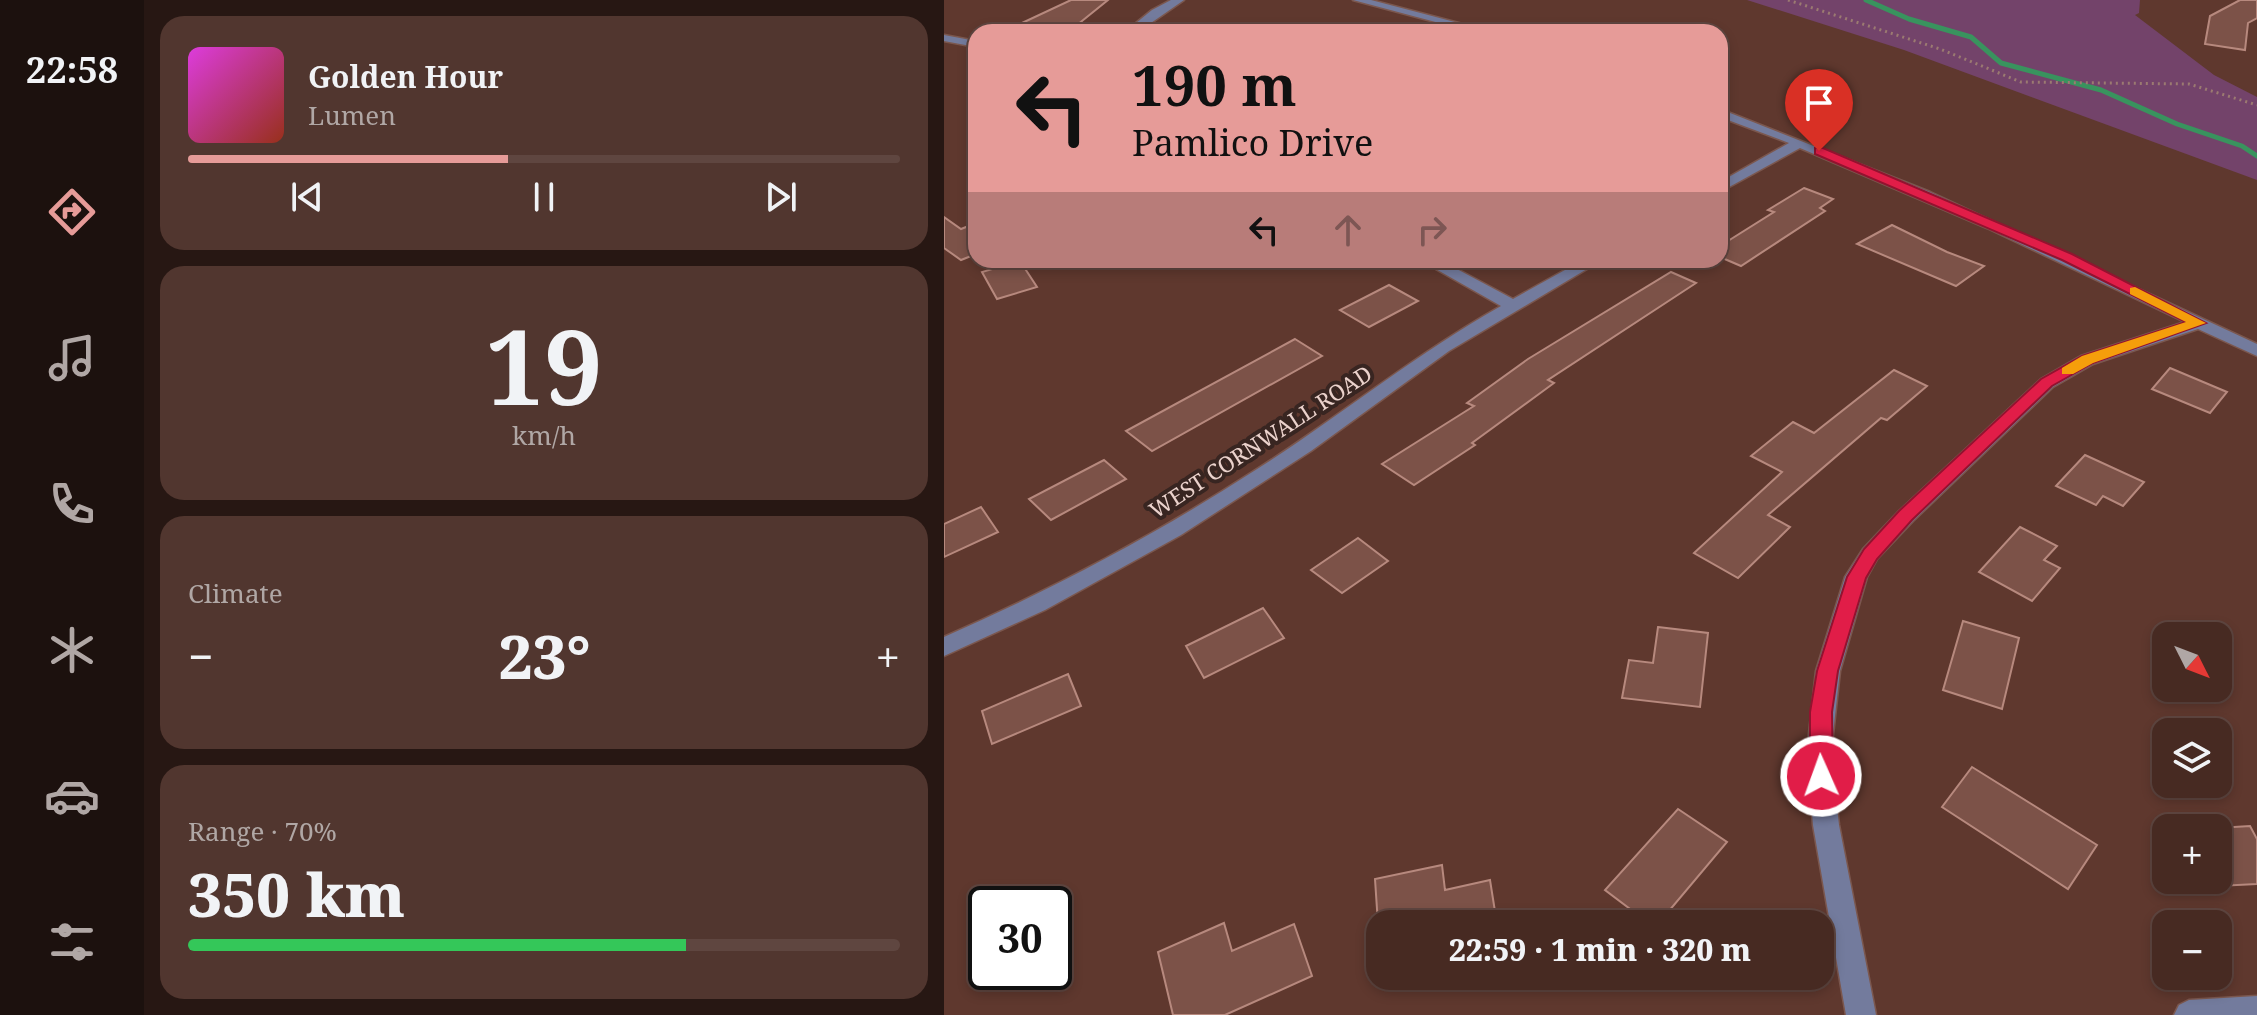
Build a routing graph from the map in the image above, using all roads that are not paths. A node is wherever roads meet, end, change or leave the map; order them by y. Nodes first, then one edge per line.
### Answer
1 (1179, 0) edge
2 (1358, 0) edge
3 (1141, 24) edge
4 (1455, 24) edge
5 (944, 38) edge
6 (968, 42) edge
7 (1728, 116) edge
8 (1799, 143) junction
9 (1728, 183) edge
10 (1443, 268) edge
11 (1580, 268) edge
12 (1513, 306) junction
13 (2199, 323) junction
14 (2257, 351) edge
15 (944, 647) edge
16 (2257, 1011) edge
17 (1861, 1015) edge
18 (2189, 1015) edge

1 - 3 street
2 - 4 street
5 - 6 street
7 - 8 street
8 - 9 street
8 - 13 street
10 - 12 street
11 - 12 street, WEST CORNWALL ROAD
12 - 15 street, WEST CORNWALL ROAD
13 - 14 street
13 - 17 street
16 - 18 street

